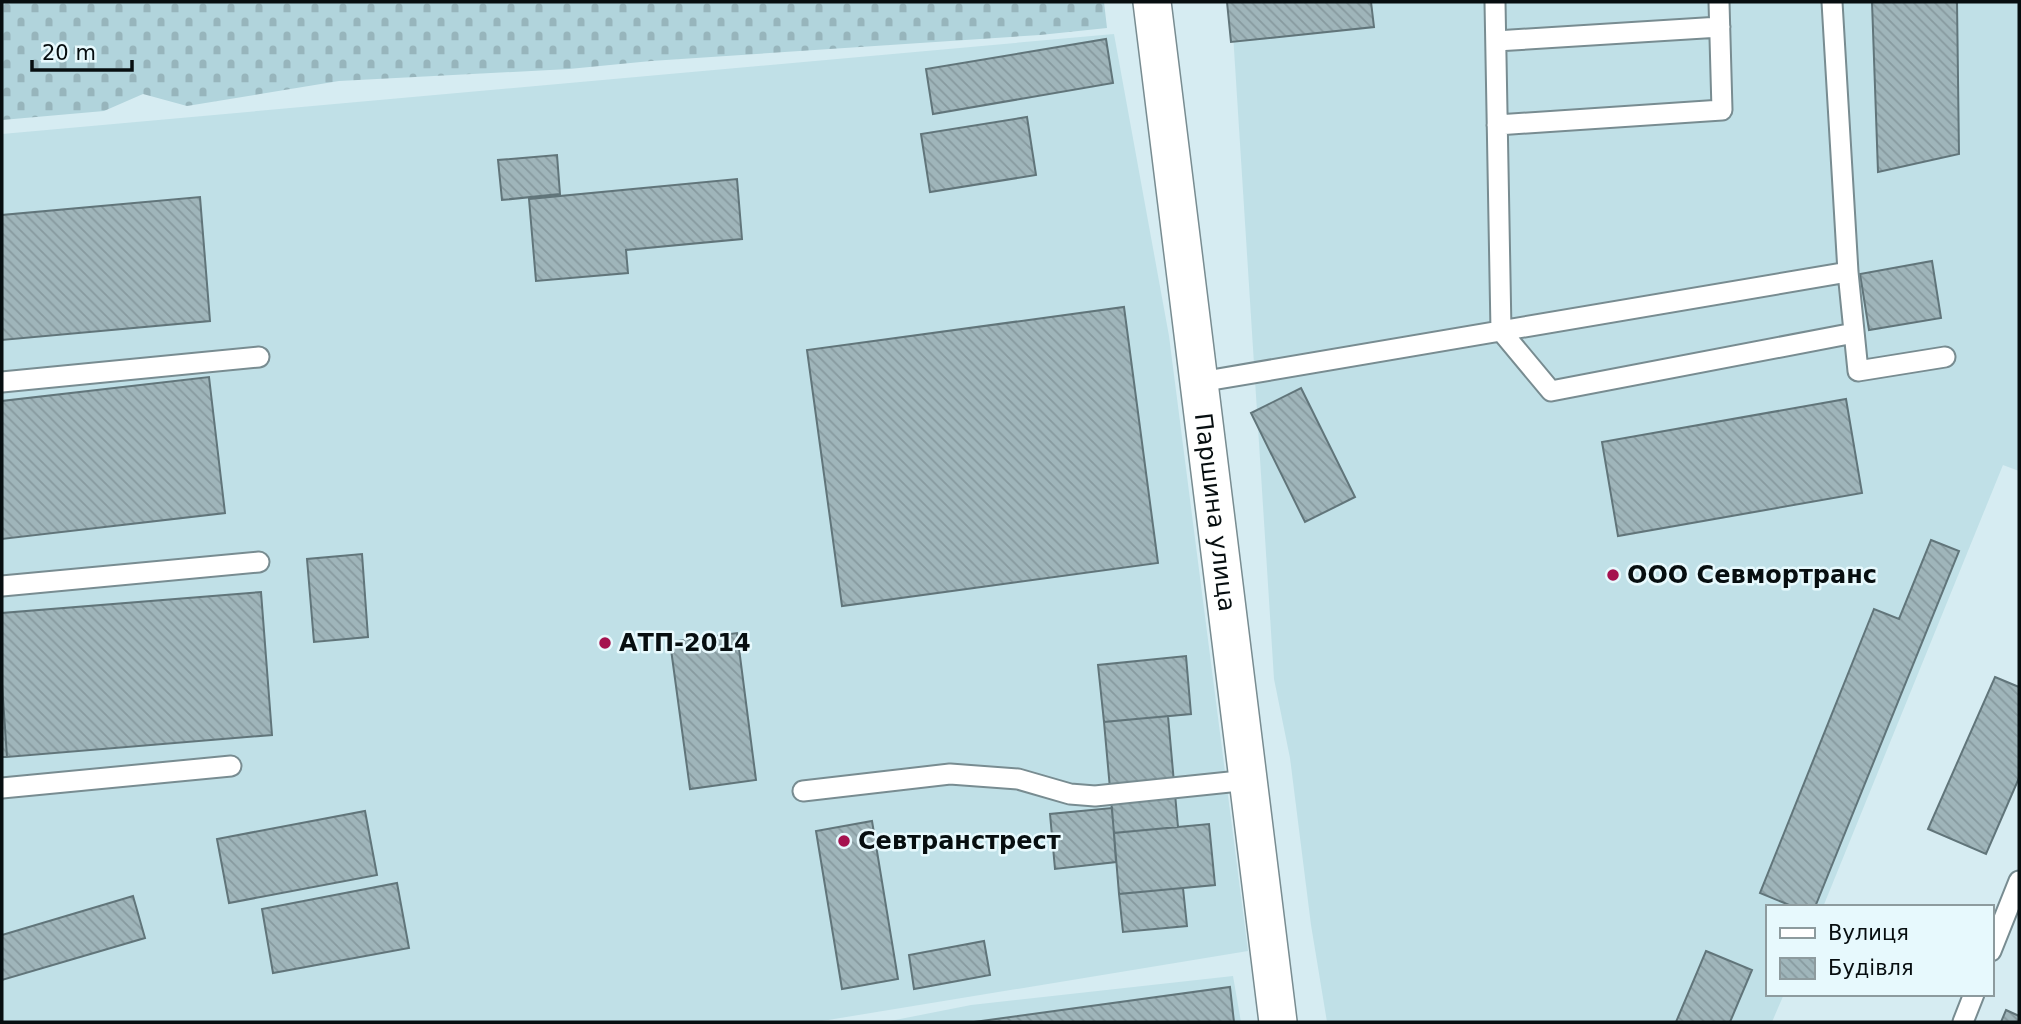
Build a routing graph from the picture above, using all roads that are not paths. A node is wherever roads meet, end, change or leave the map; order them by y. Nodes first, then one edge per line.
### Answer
1 (1152, 2) edge
2 (1495, 2) edge
3 (1719, 2) edge
4 (1832, 2) edge
5 (1720, 27) junction
6 (1496, 41) junction
7 (1497, 125) junction
8 (1847, 272) junction
9 (1501, 331) junction
10 (1854, 333) junction
11 (259, 357) dead end
12 (1945, 357) dead end
13 (2, 382) edge
14 (1200, 382) junction
15 (258, 562) dead end
16 (2, 586) edge
17 (231, 766) dead end
18 (1249, 780) junction
19 (2, 788) edge
20 (803, 791) dead end
21 (2019, 881) edge
22 (1993, 946) edge
23 (1973, 996) edge
24 (1278, 1022) edge
25 (1963, 1022) edge

1 - 14 street, Паршина улица
2 - 6 lane
3 - 5 lane
4 - 8 lane
5 - 6 lane
5 - 7 lane
6 - 7 lane
7 - 9 lane
8 - 9 lane
8 - 10 lane
9 - 10 lane
9 - 14 lane
10 - 12 lane
11 - 13 lane
14 - 18 street, Паршина улица
15 - 16 lane
17 - 19 lane
18 - 20 lane
18 - 24 street, Паршина улица
21 - 22 lane
23 - 25 lane

